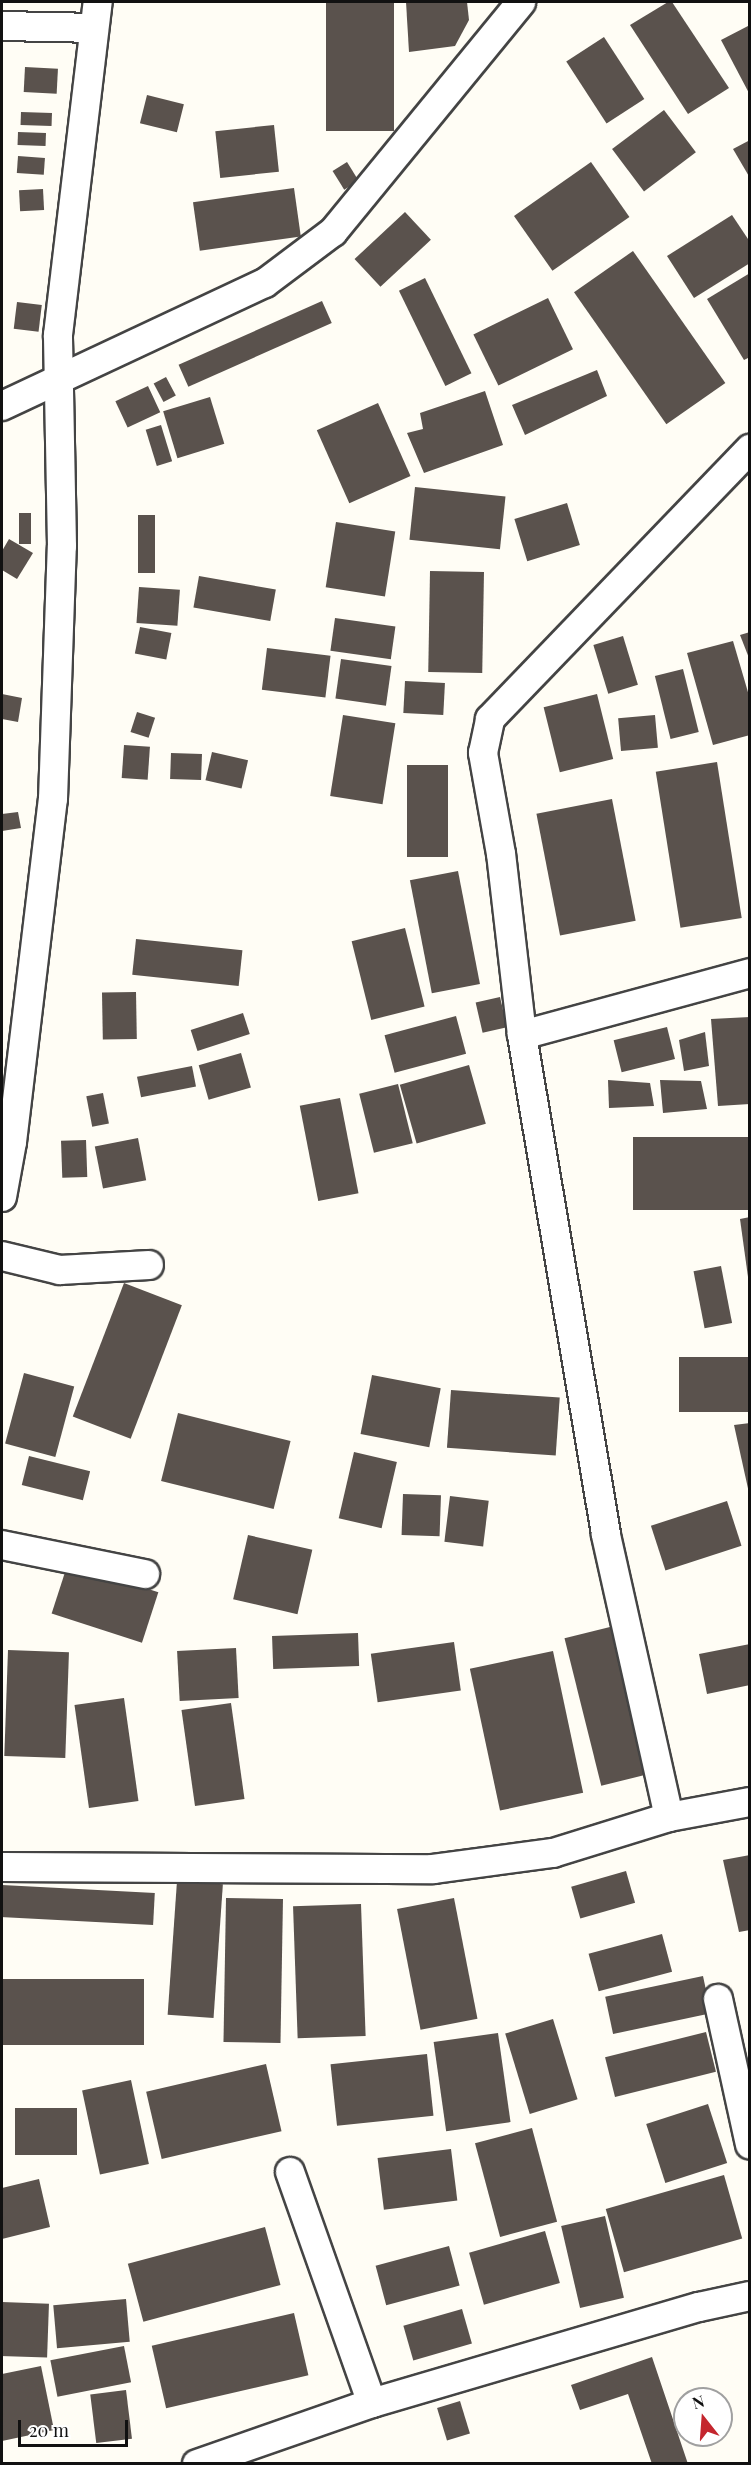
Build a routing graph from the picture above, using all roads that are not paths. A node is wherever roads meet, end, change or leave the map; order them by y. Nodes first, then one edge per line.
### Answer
1 (521, 2) edge
2 (96, 15) edge
3 (2, 27) edge
4 (57, 383) junction
5 (2, 406) edge
6 (750, 449) edge
7 (750, 973) edge
8 (522, 1035) junction
9 (2, 1197) edge
10 (2, 1256) edge
11 (149, 1265) dead end
12 (2, 1545) edge
13 (145, 1574) dead end
14 (750, 1802) edge
15 (669, 1817) junction
16 (2, 1867) edge
17 (718, 1999) dead end
18 (750, 2145) edge
19 (290, 2172) dead end
20 (750, 2296) edge
21 (372, 2403) junction
22 (197, 2463) edge

1 - 4 street
2 - 3 street
2 - 4 street
4 - 5 street
4 - 9 street
6 - 8 street
7 - 8 street
8 - 15 street
10 - 11 street
12 - 13 street
14 - 15 street
15 - 16 street
17 - 18 street
19 - 21 street
20 - 21 street
21 - 22 street

